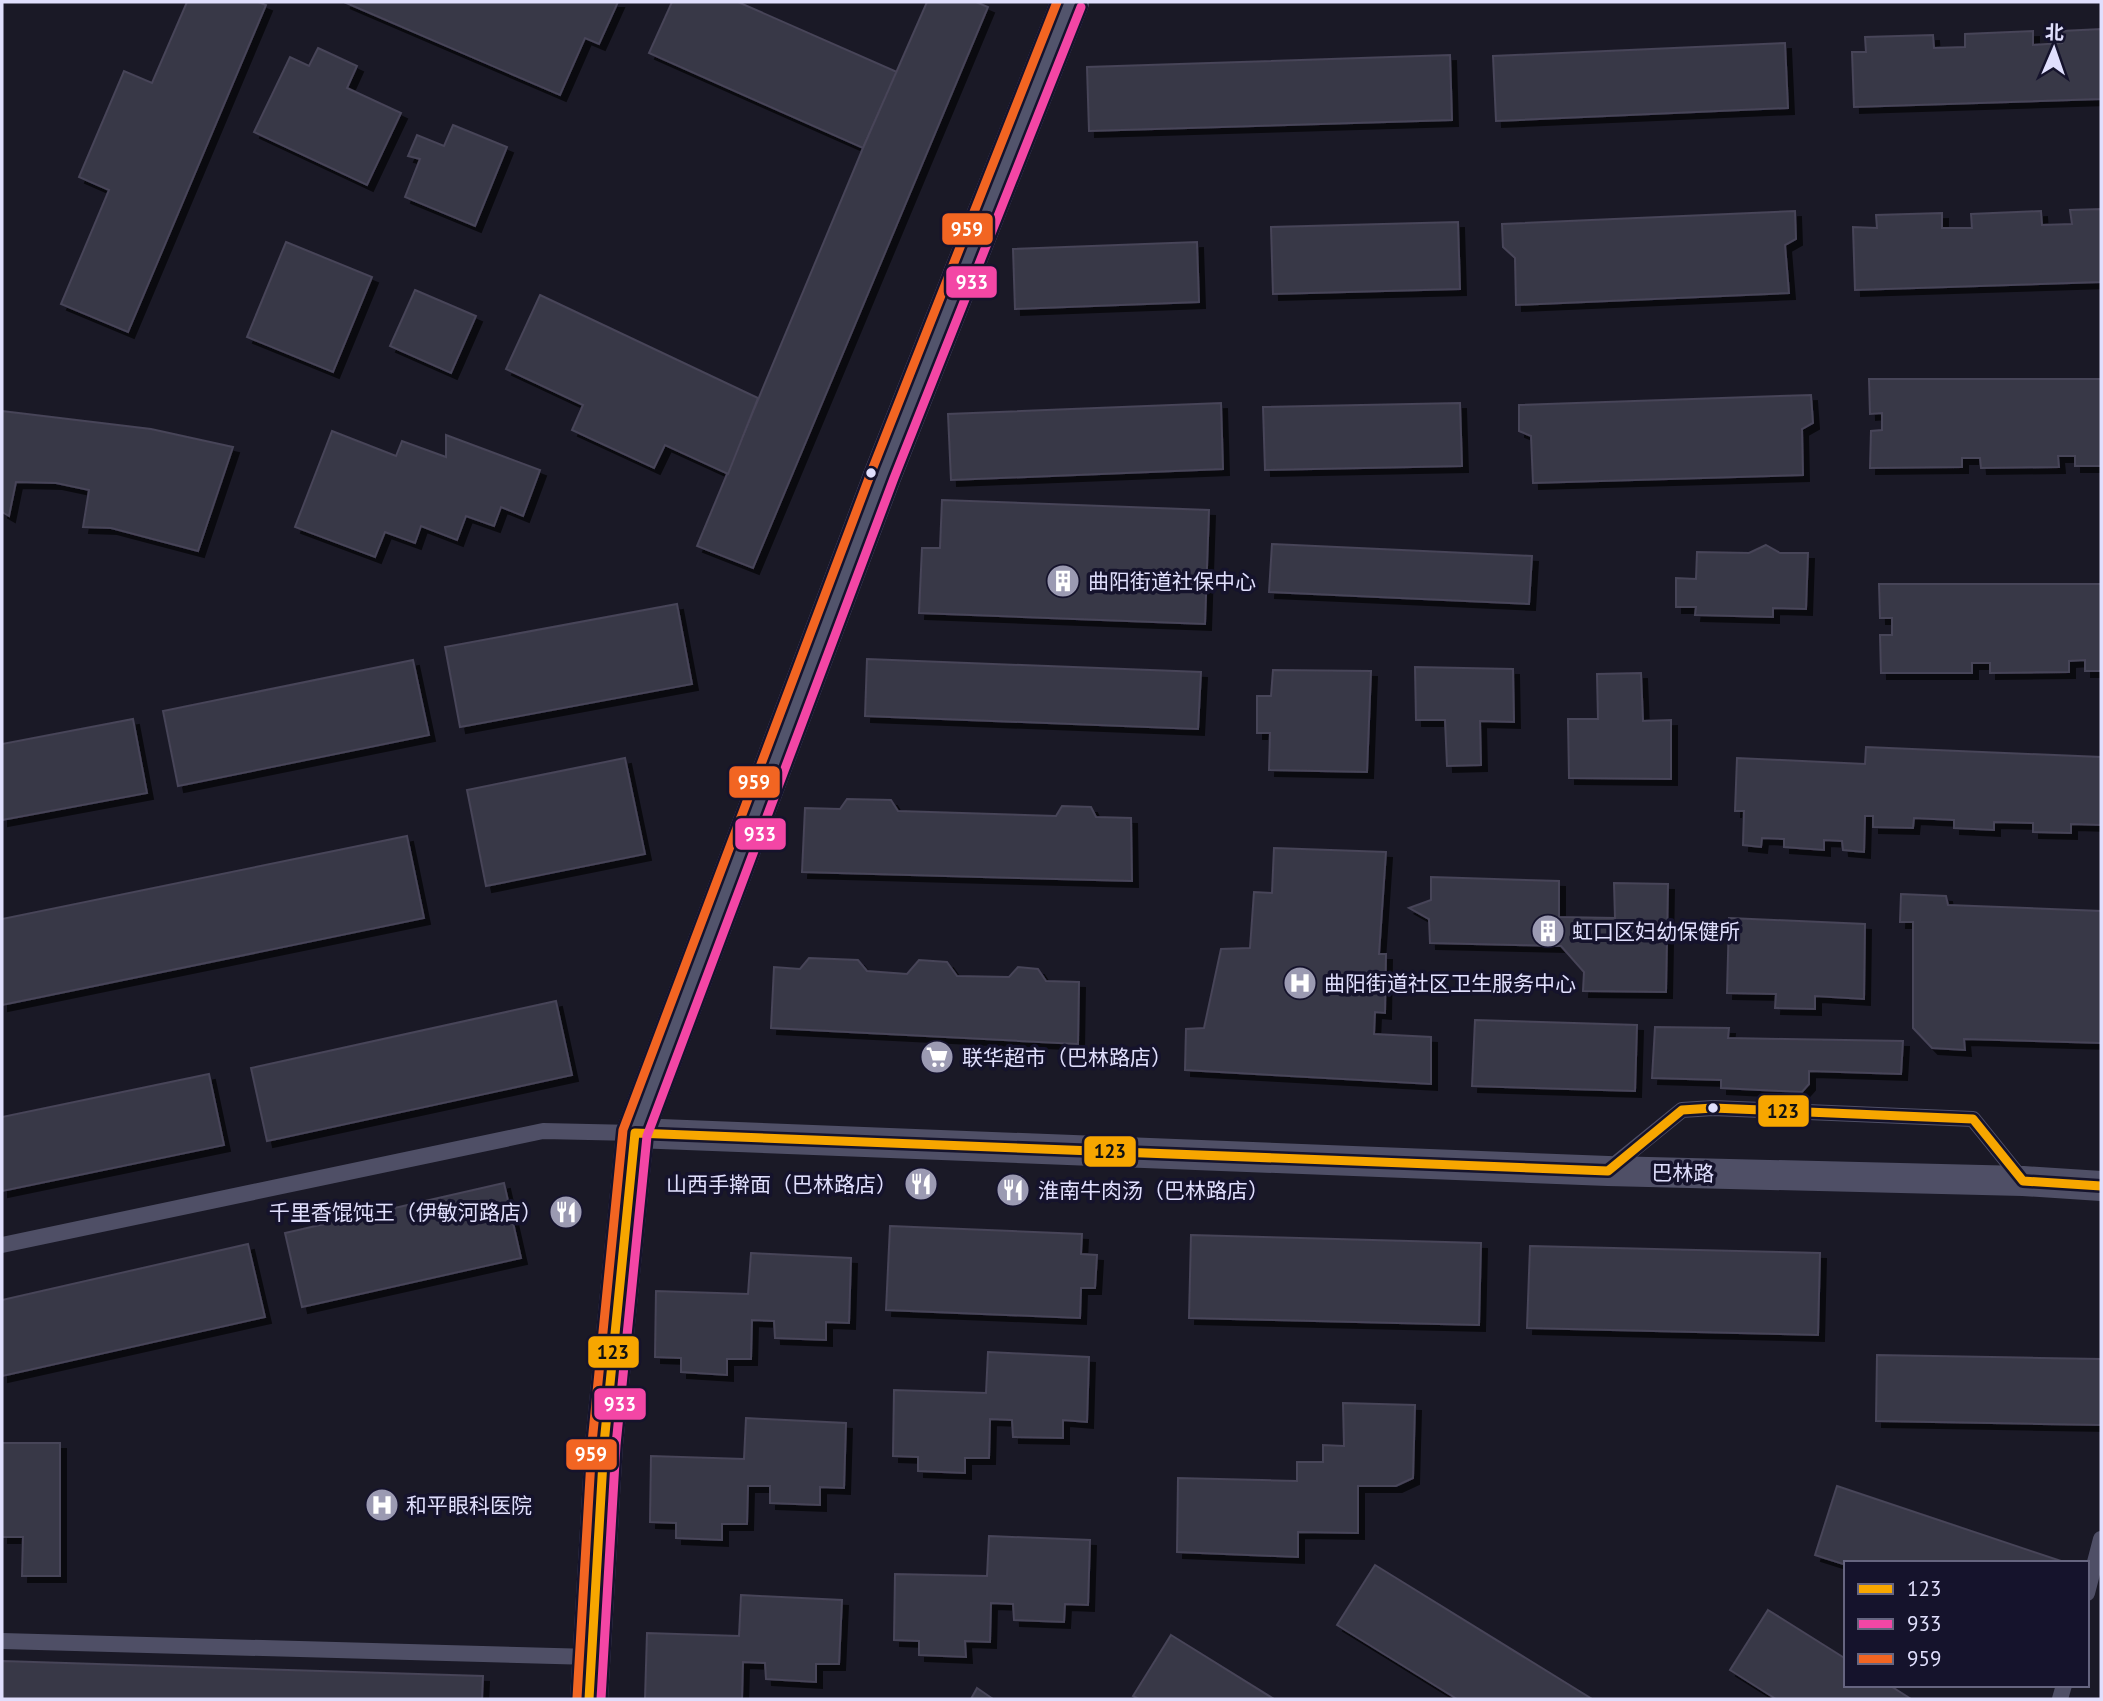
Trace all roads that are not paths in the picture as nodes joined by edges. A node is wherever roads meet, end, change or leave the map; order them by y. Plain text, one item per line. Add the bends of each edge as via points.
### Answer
1 (1070, 2) edge
2 (635, 1133) junction
3 (1608, 1171) junction
4 (2022, 1181) junction
5 (2101, 1186) edge
6 (2, 1245) edge
7 (2101, 1539) edge
8 (2089, 1585) edge
9 (2, 1641) edge
10 (592, 1657) junction
11 (589, 1699) edge

1 - 2 street via 888,461
2 - 3 street, 巴林路
2 - 6 lane via 543,1131
2 - 10 street via 604,1444
3 - 4 street, 巴林路
3 - 4 lane via 1682,1110 1713,1108 1973,1119
4 - 5 street, 巴林路
7 - 8 lane
9 - 10 lane
10 - 11 street

